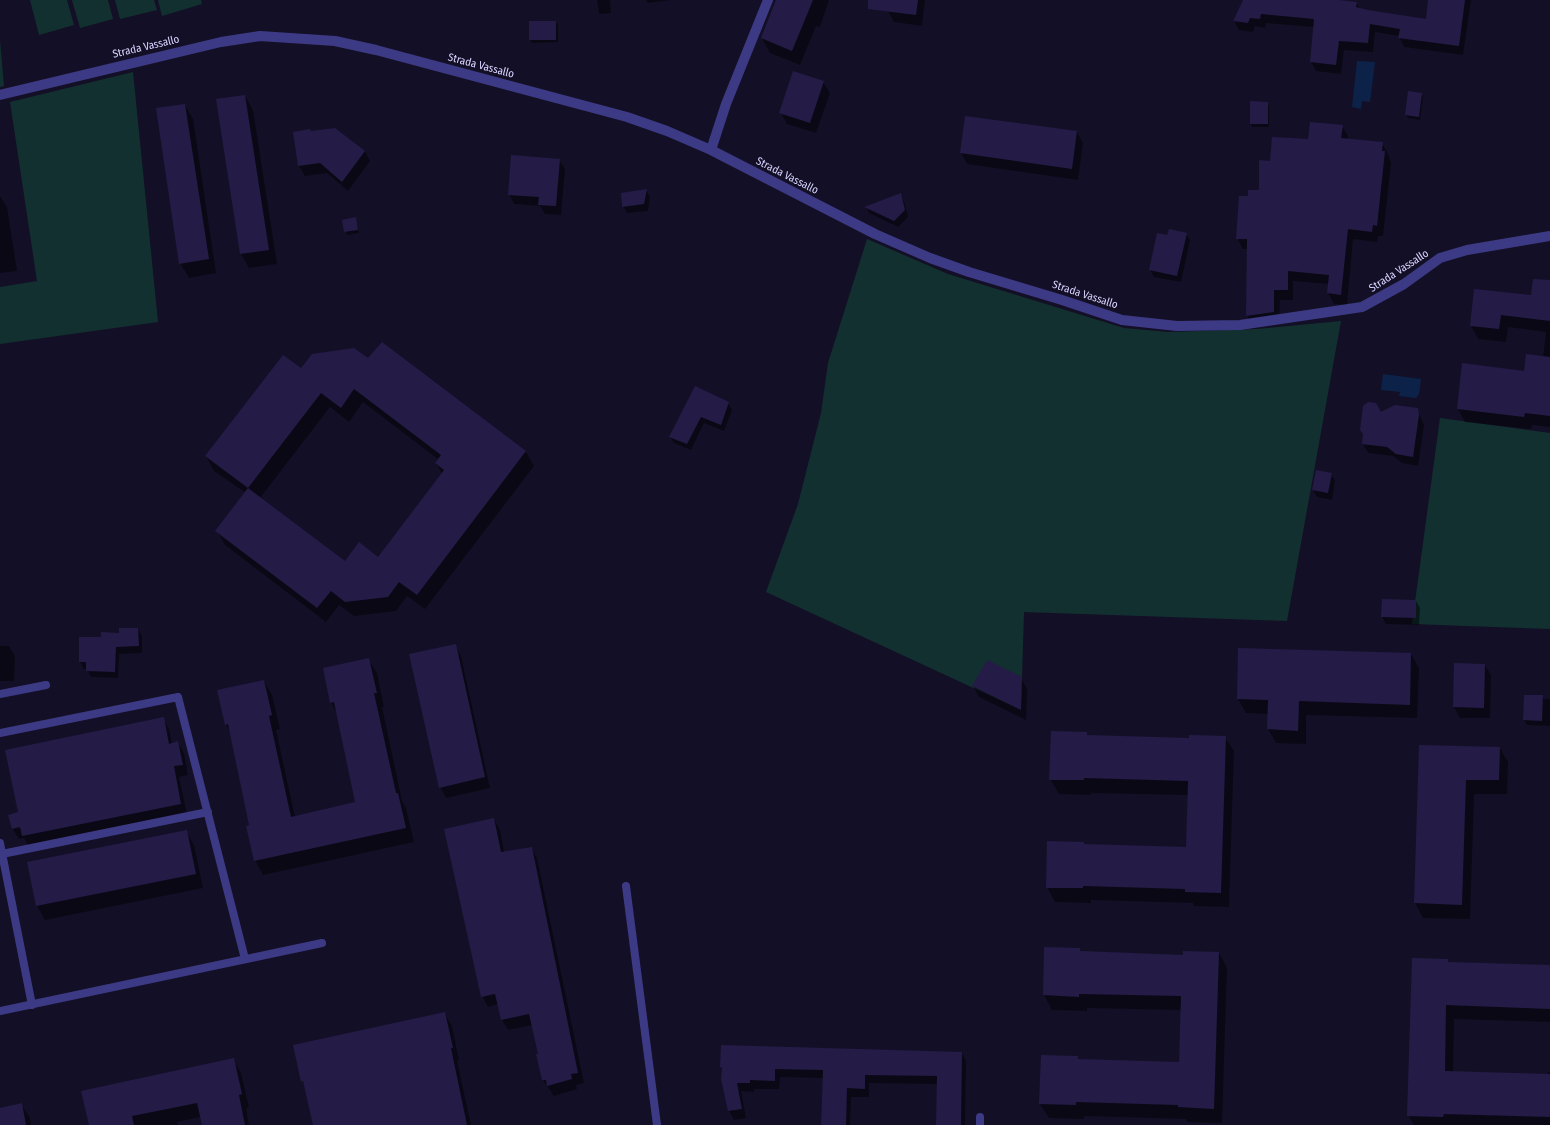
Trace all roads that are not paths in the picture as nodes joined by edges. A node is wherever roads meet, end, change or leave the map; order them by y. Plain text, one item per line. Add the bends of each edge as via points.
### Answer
1 (768, 0) edge
2 (0, 95) edge
3 (711, 150) junction
4 (1550, 236) edge
5 (46, 685) dead end
6 (0, 694) edge
7 (0, 733) edge
8 (208, 812) junction
9 (0, 843) edge
10 (2, 854) junction
11 (626, 886) dead end
12 (322, 943) dead end
13 (245, 959) junction
14 (32, 1005) junction
15 (0, 1011) edge
16 (657, 1125) edge

1 - 3 street via 726,104
2 - 3 street, Strada Vassallo via 221,42 260,36 302,38 335,41 376,50 627,116 667,130
3 - 4 street, Strada Vassallo via 875,234 930,258 1122,320 1177,326 1240,324 1362,307 1404,284 1440,258 1467,250
5 - 6 lane
7 - 8 lane via 178,697
8 - 10 lane
8 - 13 lane
9 - 10 lane
10 - 14 lane
11 - 16 lane
12 - 13 lane
13 - 14 lane
14 - 15 lane

